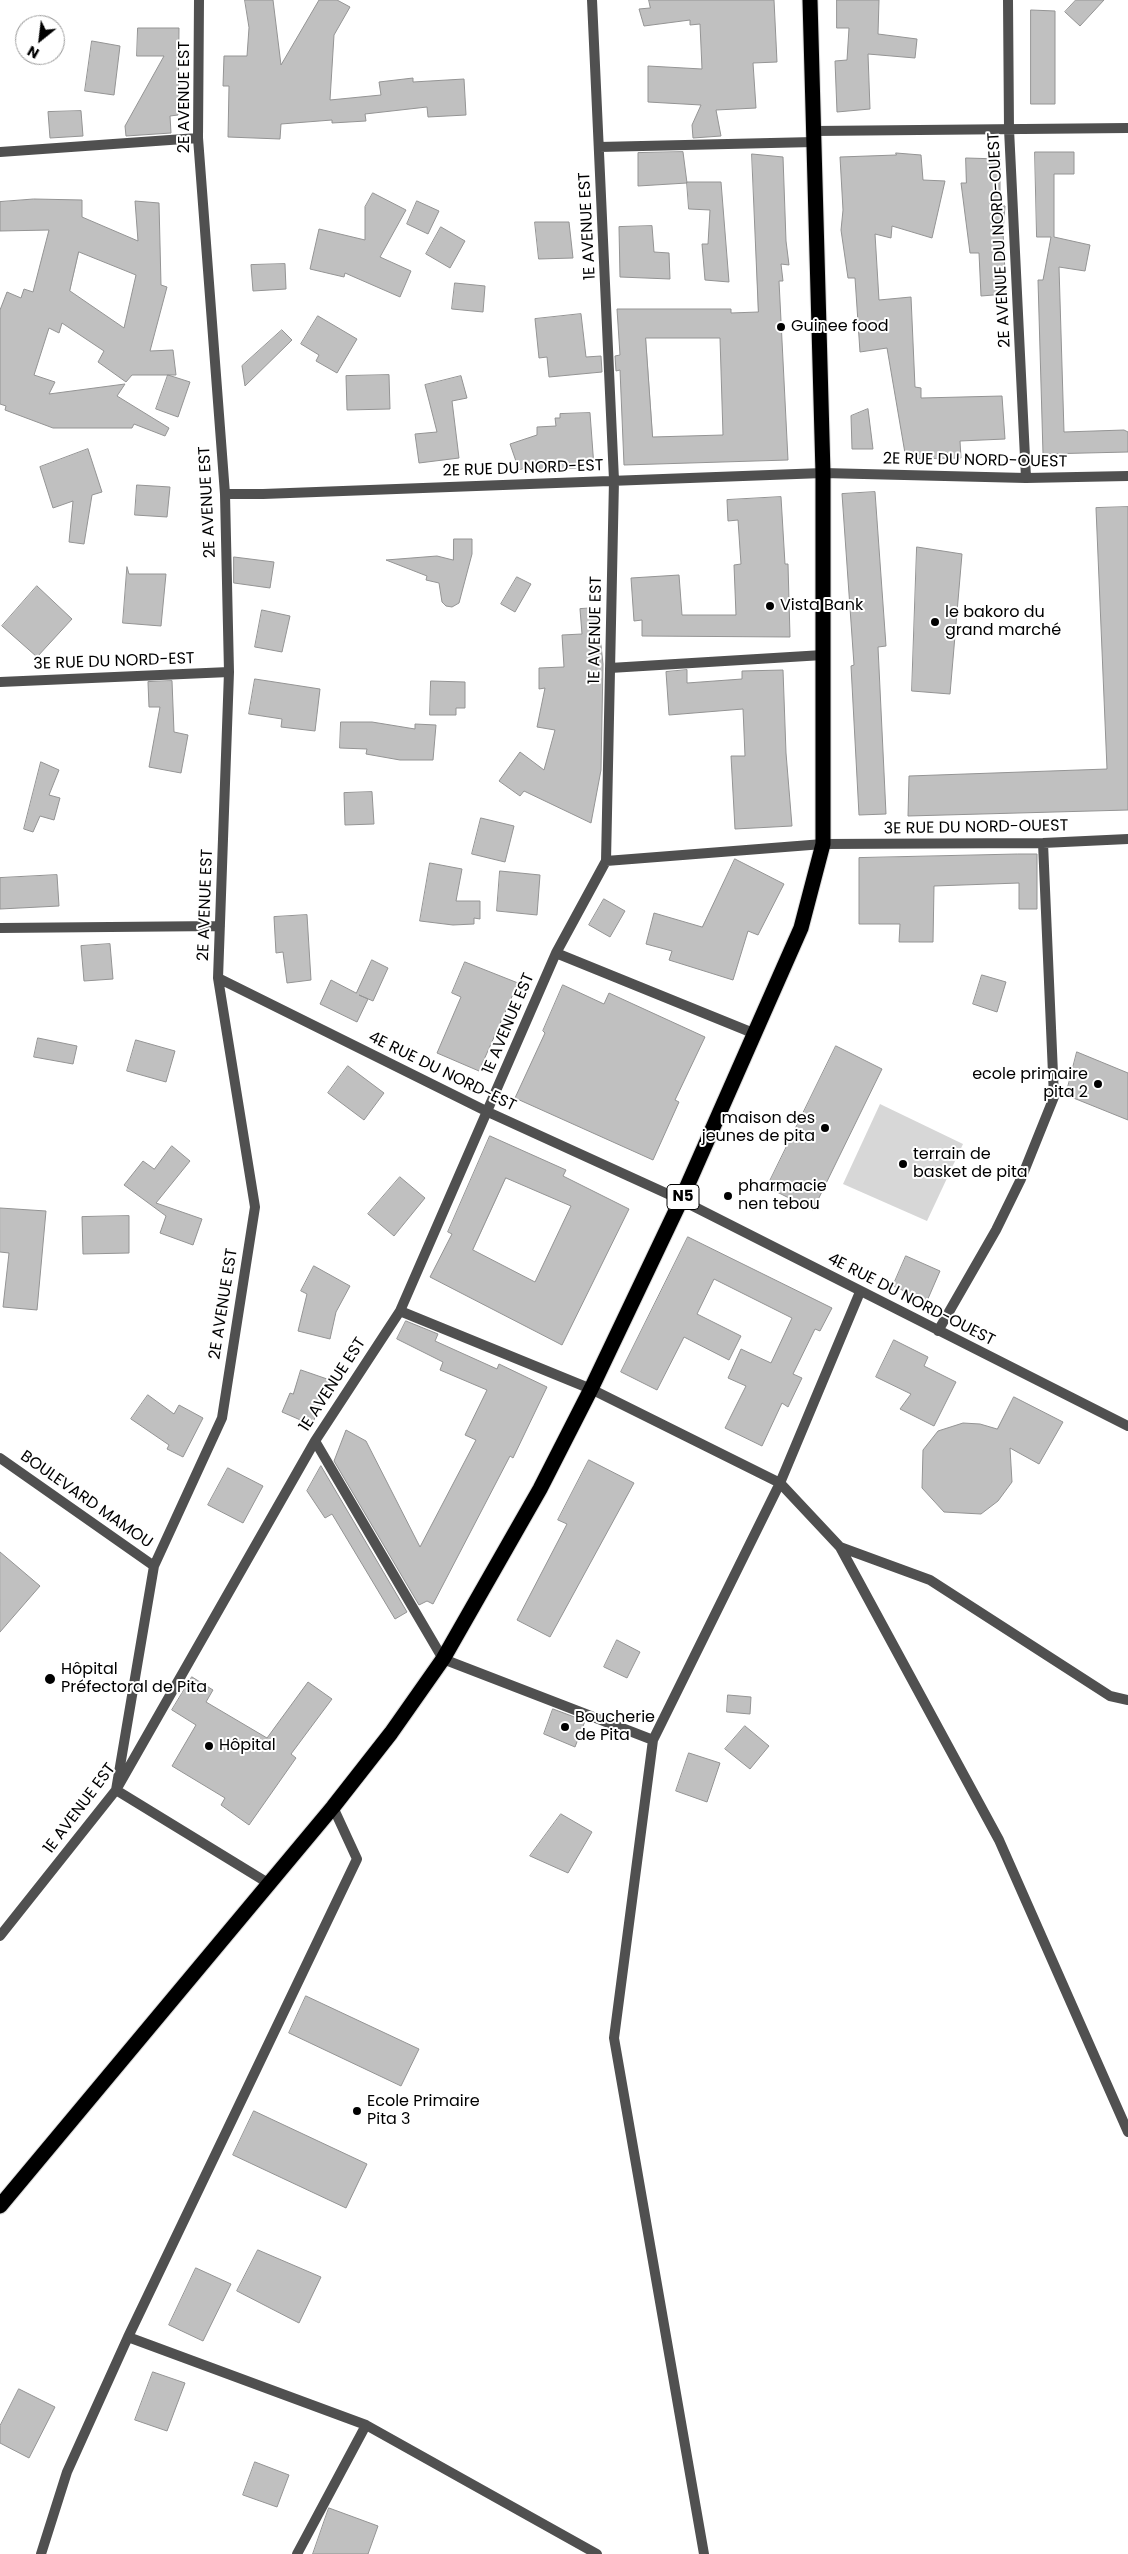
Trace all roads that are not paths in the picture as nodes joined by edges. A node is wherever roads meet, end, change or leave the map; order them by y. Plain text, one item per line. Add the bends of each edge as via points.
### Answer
1 (200, 0) edge
2 (592, 0) edge
3 (810, 0) edge
4 (1008, 0) edge
5 (1128, 128) edge
6 (1009, 129) junction
7 (814, 137) junction
8 (198, 138) junction
9 (599, 147) junction
10 (0, 152) edge
11 (822, 473) junction
12 (1128, 476) edge
13 (1026, 478) junction
14 (614, 480) junction
15 (225, 494) junction
16 (823, 655) junction
17 (610, 668) junction
18 (229, 672) junction
19 (0, 682) edge
20 (1128, 839) edge
21 (1043, 843) junction
22 (824, 844) junction
23 (606, 861) junction
24 (220, 926) junction
25 (0, 928) edge
26 (556, 953) junction
27 (218, 978) junction
28 (753, 1033) junction
29 (488, 1112) junction
30 (682, 1200) junction
31 (860, 1292) junction
32 (400, 1312) junction
33 (938, 1331) junction
34 (591, 1389) junction
35 (1128, 1426) edge
36 (315, 1441) junction
37 (0, 1458) edge
38 (780, 1483) junction
39 (840, 1547) junction
40 (154, 1566) junction
41 (443, 1659) junction
42 (1128, 1700) edge
43 (653, 1740) junction
44 (116, 1790) junction
45 (333, 1807) junction
46 (268, 1883) junction
47 (0, 1936) edge
48 (1128, 2132) edge
49 (0, 2206) edge
50 (128, 2337) junction
51 (366, 2425) junction
52 (41, 2554) edge
53 (297, 2554) edge
54 (597, 2554) edge
55 (704, 2554) edge

1 - 8 street, 2E AVENUE EST
2 - 9 street, 1E AVENUE EST
3 - 7 highway, N5
4 - 6 street, 2E AVENUE DU NORD-OUEST
5 - 6 street
6 - 7 street
6 - 13 street, 2E AVENUE DU NORD-OUEST
7 - 9 street
7 - 11 highway, N5
8 - 10 street
8 - 15 street, 2E AVENUE EST
9 - 14 street, 1E AVENUE EST
11 - 13 street, 2E RUE DU NORD-OUEST
11 - 14 street, 2E RUE DU NORD-EST
11 - 16 highway, N5
12 - 13 street, 2E RUE DU NORD-OUEST
14 - 15 street, 2E RUE DU NORD-EST
14 - 17 street, 1E AVENUE EST
15 - 18 street, 2E AVENUE EST
16 - 17 street
16 - 22 highway, N5
17 - 23 street, 1E AVENUE EST
18 - 19 street, 3E RUE DU NORD-EST
18 - 24 street, 2E AVENUE EST
20 - 21 street, 3E RUE DU NORD-OUEST
21 - 22 street, 3E RUE DU NORD-OUEST
21 - 33 street via 1054,1097 1021,1179 996,1230
22 - 23 street, 3E RUE DU NORD-OUEST
22 - 28 highway, N5 via 801,928
23 - 26 street, 1E AVENUE EST
24 - 25 street
24 - 27 street, 2E AVENUE EST
26 - 28 street
26 - 29 street, 1E AVENUE EST
27 - 29 street, 4E RUE DU NORD-EST
27 - 40 street, 2E AVENUE EST via 254,1207 222,1418
28 - 30 highway, N5
29 - 30 street, 4E RUE DU NORD-EST
29 - 32 street, 1E AVENUE EST
30 - 31 street, 4E RUE DU NORD-OUEST
30 - 34 highway, N5
31 - 33 street, 4E RUE DU NORD-OUEST
31 - 38 street
32 - 34 street
32 - 36 street, 1E AVENUE EST
33 - 35 street, 4E RUE DU NORD-OUEST
34 - 38 street
34 - 41 highway, N5 via 540,1489
36 - 41 street
36 - 44 street, 1E AVENUE EST
37 - 40 street, BOULEVARD MAMOU
38 - 39 street
38 - 43 street
39 - 42 street via 930,1580 1110,1696
39 - 48 street via 999,1840
40 - 44 street, 2E AVENUE EST
41 - 43 street
41 - 45 highway, N5
43 - 55 street via 614,2038
44 - 46 street
44 - 47 street, 1E AVENUE EST
45 - 46 highway, N5
45 - 50 street via 358,1859
46 - 49 highway, N5
50 - 51 street
50 - 52 street via 67,2472
51 - 53 street
51 - 54 street

